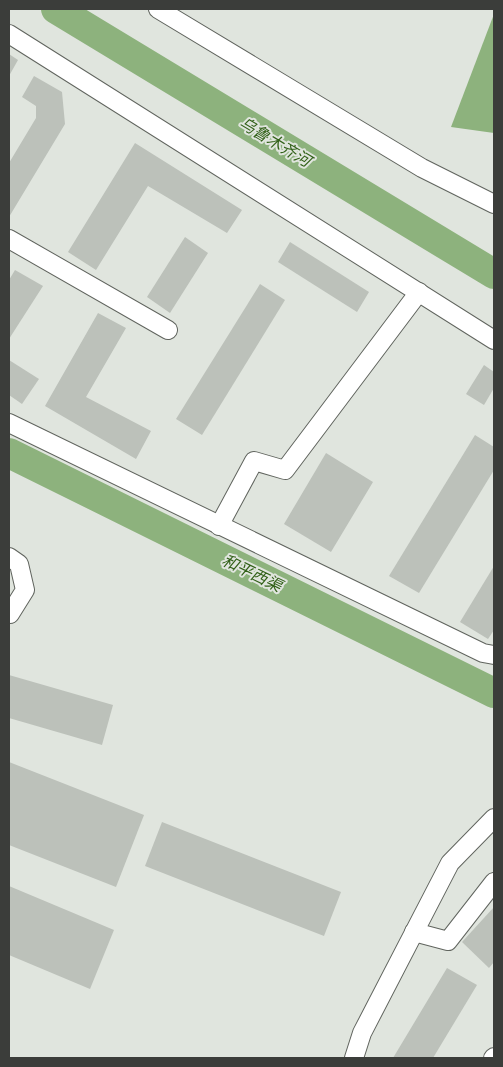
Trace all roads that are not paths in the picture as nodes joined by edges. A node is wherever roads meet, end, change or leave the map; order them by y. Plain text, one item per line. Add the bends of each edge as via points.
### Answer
1 (158, 9) edge
2 (9, 34) edge
3 (494, 204) edge
4 (9, 239) edge
5 (419, 292) junction
6 (168, 330) dead end
7 (494, 340) edge
8 (9, 423) edge
9 (220, 526) junction
10 (9, 557) edge
11 (9, 614) edge
12 (494, 655) edge
13 (494, 818) edge
14 (494, 882) edge
15 (414, 932) junction
16 (354, 1058) edge

1 - 3 street via 422,168
2 - 5 street
4 - 6 street
5 - 7 street
5 - 9 street via 285,470 254,462
8 - 9 street
9 - 12 street via 483,653
10 - 11 street via 19,564 25,590
13 - 15 street via 450,863
14 - 15 street via 448,941
15 - 16 street via 362,1032

